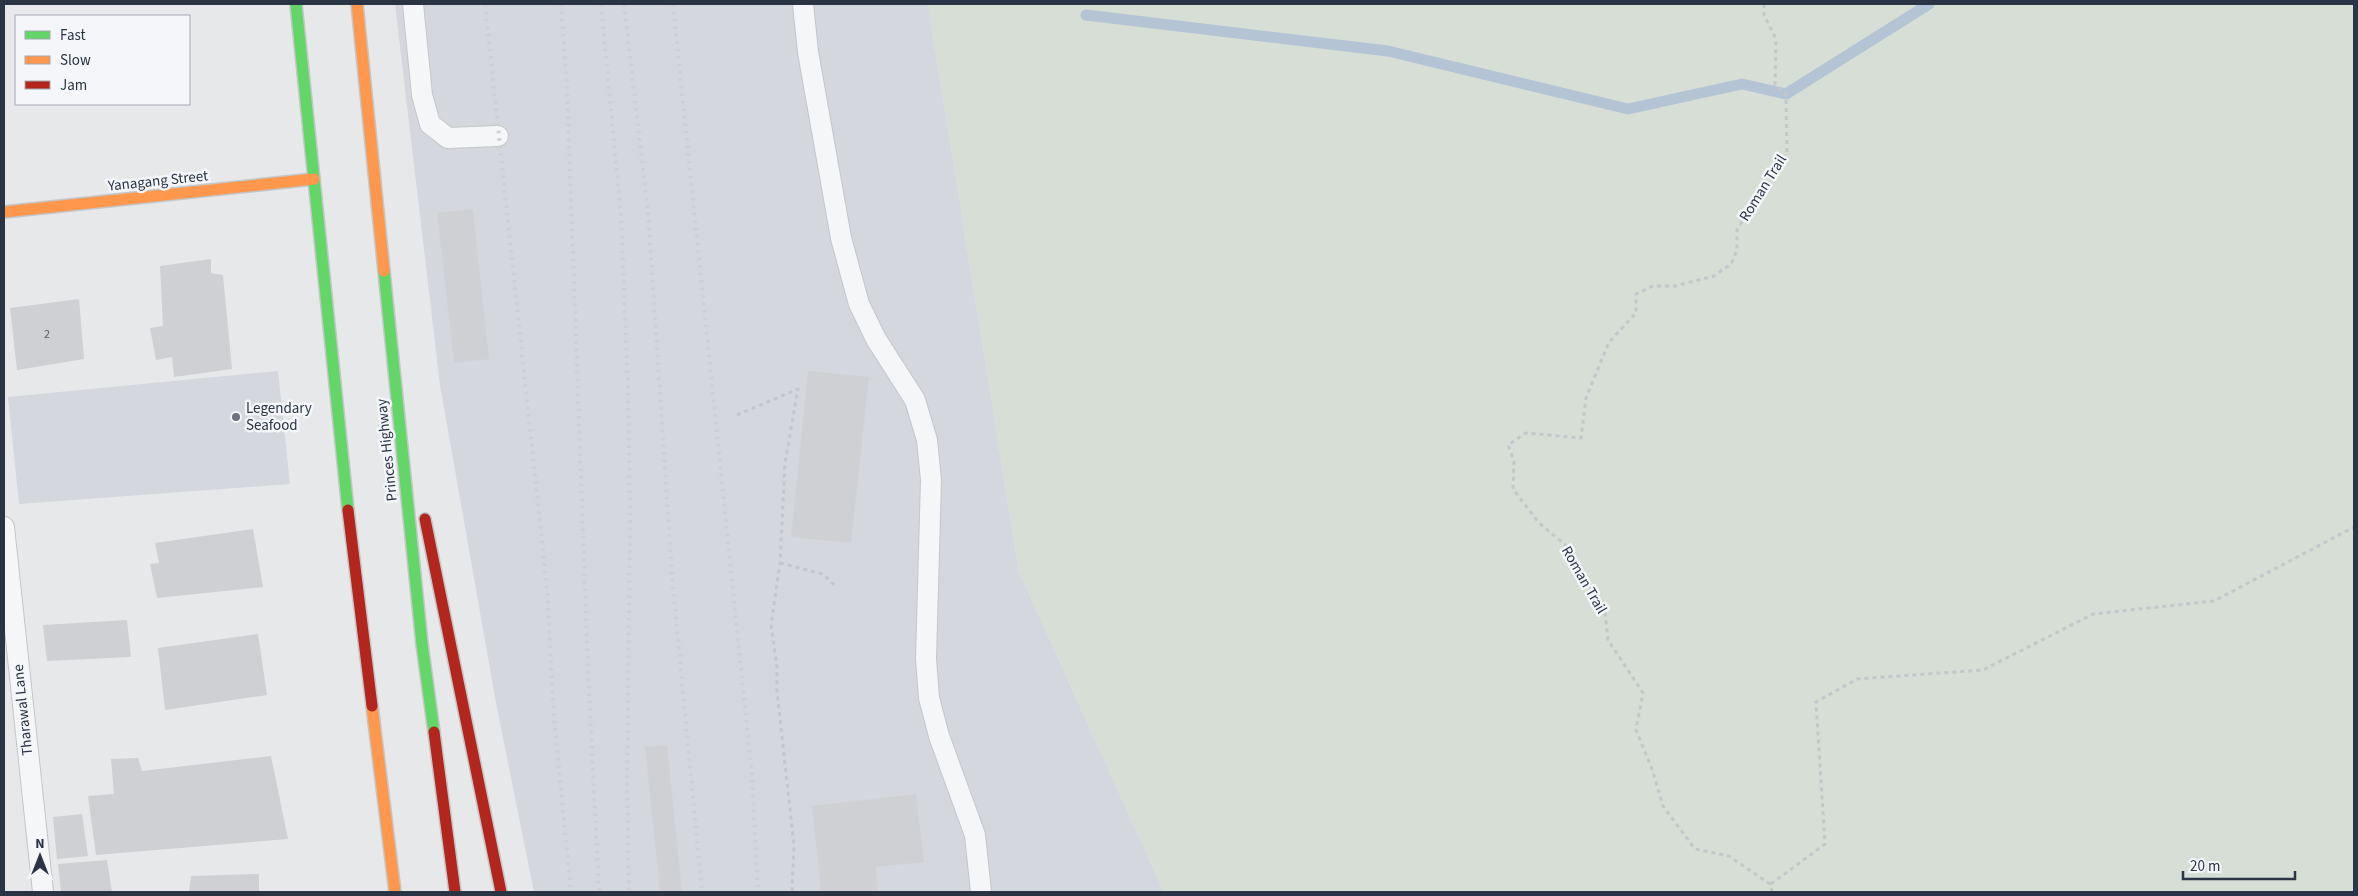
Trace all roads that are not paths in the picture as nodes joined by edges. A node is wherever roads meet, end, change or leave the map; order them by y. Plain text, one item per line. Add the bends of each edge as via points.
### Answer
1 (296, 4) edge
2 (357, 4) edge
3 (413, 4) edge
4 (803, 4) edge
5 (498, 136) dead end
6 (314, 179) junction
7 (4, 212) edge
8 (393, 366) junction
9 (4, 527) edge
10 (43, 892) edge
11 (395, 892) edge
12 (456, 892) edge
13 (501, 892) edge
14 (980, 892) edge

1 - 6 main road
2 - 8 main road, Princes Highway
3 - 5 lane via 422,95 430,124 448,138
4 - 14 lane via 808,52 841,238 859,304 876,339 915,400 927,440 931,480 926,658 929,698 939,736 975,835
6 - 7 main road, Yanagang Street
6 - 11 main road via 351,538
8 - 12 main road, Princes Highway via 422,644
8 - 13 main road
9 - 10 lane, Tharawal Lane

